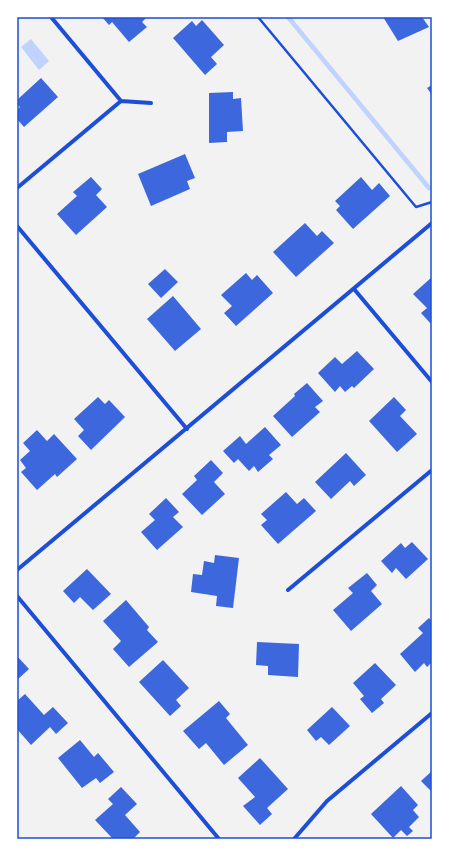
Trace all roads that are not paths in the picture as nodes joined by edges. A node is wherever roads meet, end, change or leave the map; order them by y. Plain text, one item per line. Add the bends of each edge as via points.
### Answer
1 (51, 17) edge
2 (121, 101) junction
3 (151, 103) dead end
4 (17, 188) edge
5 (432, 224) edge
6 (17, 226) edge
7 (354, 289) junction
8 (432, 382) edge
9 (187, 428) junction
10 (432, 470) edge
11 (17, 570) edge
12 (288, 590) dead end
13 (17, 596) edge
14 (432, 713) edge
15 (219, 839) edge
16 (294, 839) edge

1 - 2 street
2 - 3 street
2 - 4 street
5 - 7 street
6 - 9 street
7 - 8 street
7 - 9 street
9 - 11 street
10 - 12 street
13 - 15 street
14 - 16 street via 327,801

